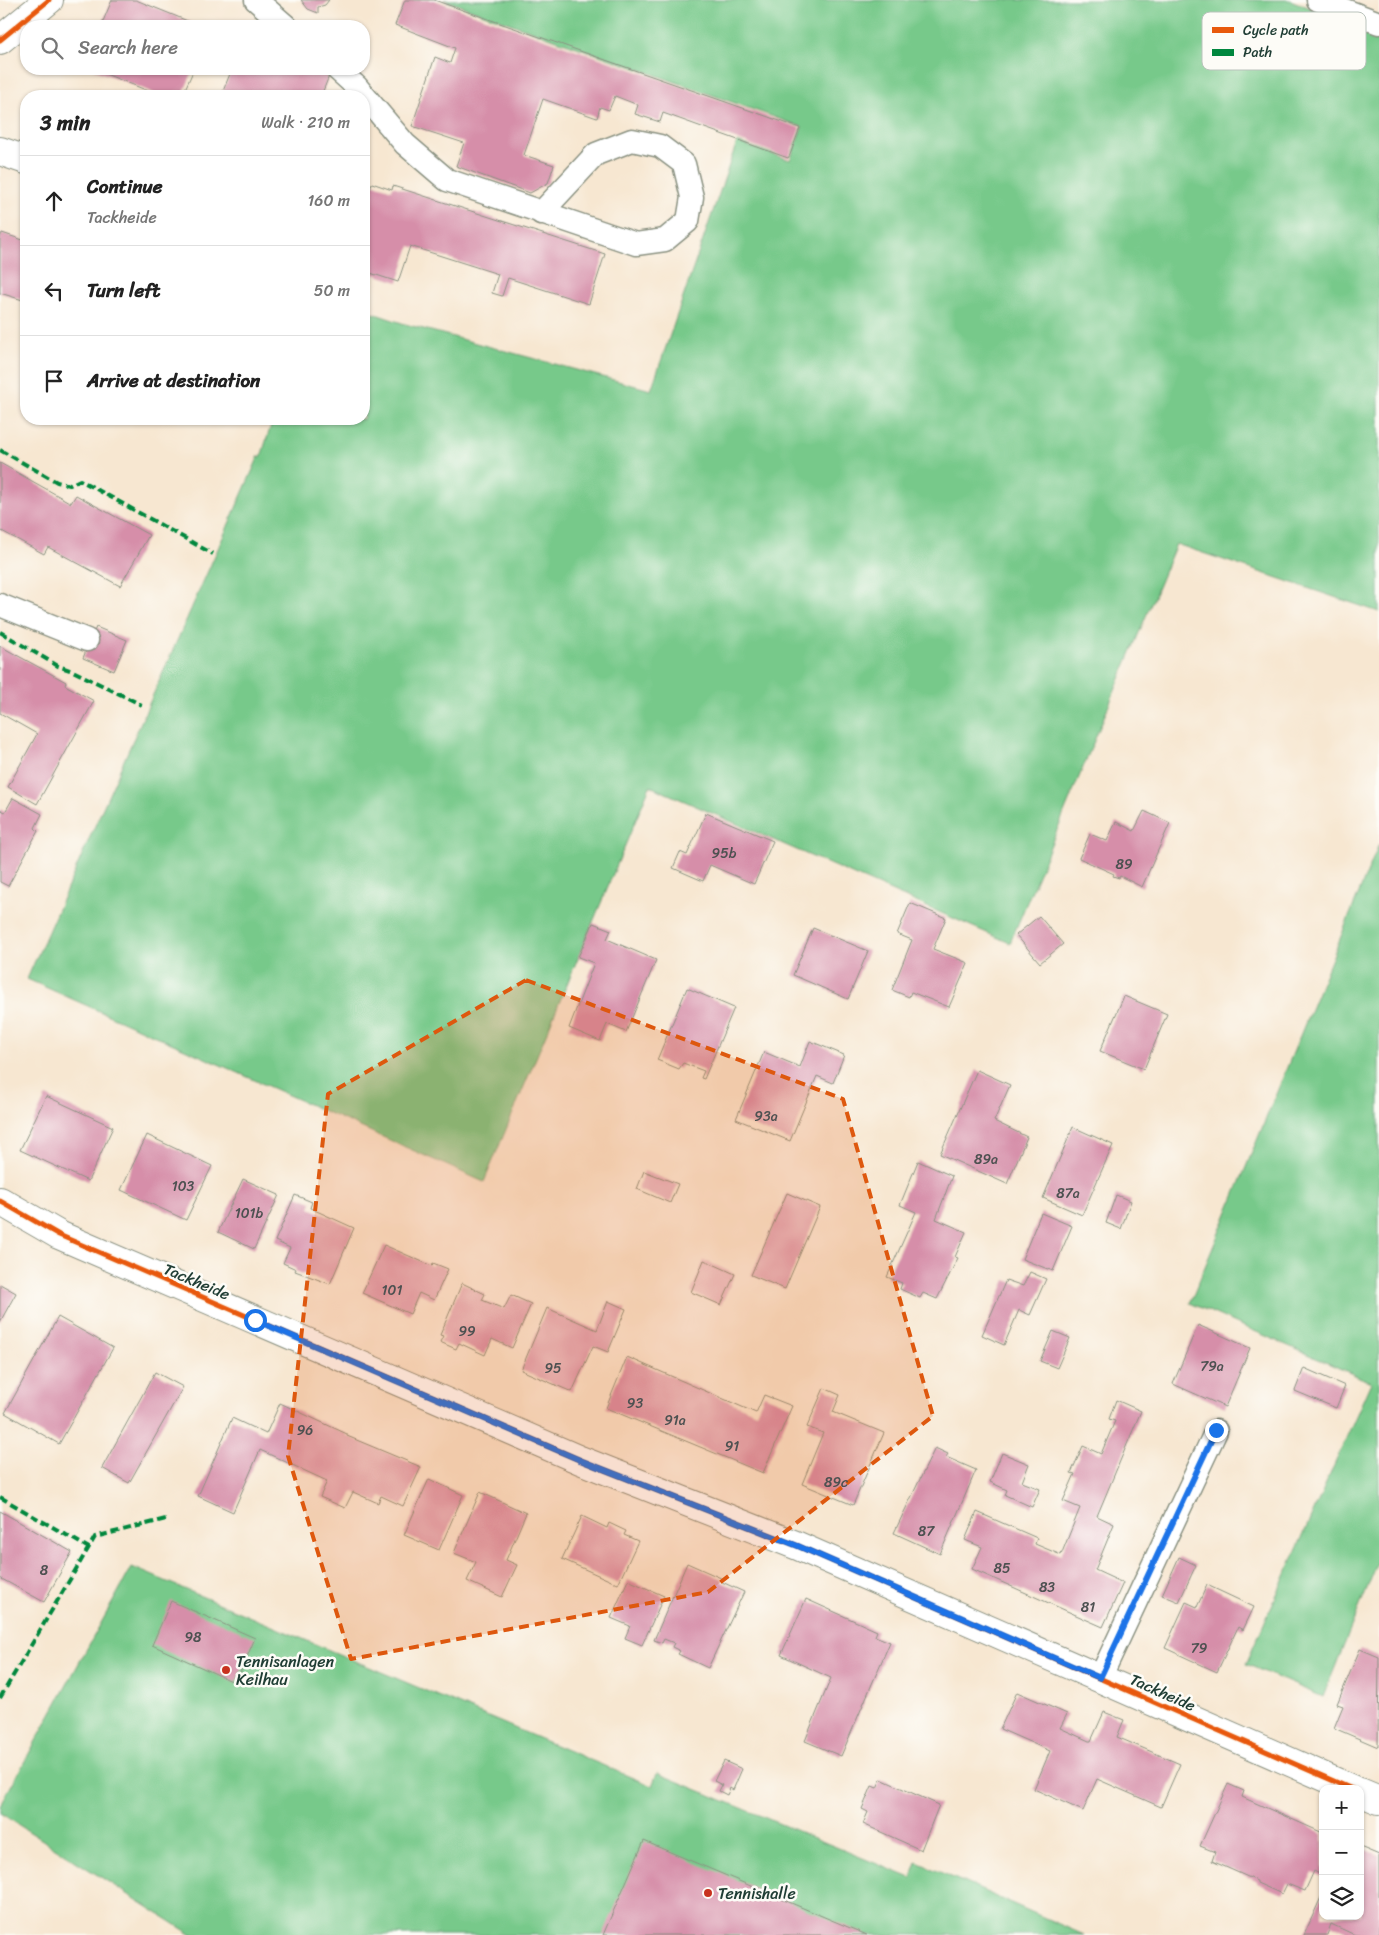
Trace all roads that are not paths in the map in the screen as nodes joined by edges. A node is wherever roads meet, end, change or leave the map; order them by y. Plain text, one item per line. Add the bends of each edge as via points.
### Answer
1 (49, 0) edge
2 (256, 0) edge
3 (1318, 0) edge
4 (1350, 12) edge
5 (1366, 18) edge
6 (24, 20) edge
7 (279, 20) edge
8 (1379, 23) edge
9 (20, 24) edge
10 (0, 40) edge
11 (344, 75) edge
12 (360, 90) edge
13 (370, 102) edge
14 (0, 151) edge
15 (20, 158) edge
16 (541, 212) junction
17 (0, 605) edge
18 (87, 640) dead end
19 (0, 1200) edge
20 (1216, 1430) dead end
21 (1100, 1678) junction
22 (1343, 1785) edge
23 (1364, 1794) edge
24 (1379, 1800) edge

1 - 6 street
2 - 7 lane
3 - 4 lane
5 - 8 lane
9 - 10 street
11 - 12 lane
13 - 16 lane via 405,144 446,180
14 - 15 street
16 - 16 lane via 636,244 665,240 688,222 692,197 684,164 660,146 632,140 596,154
17 - 18 lane
19 - 21 street, Tackheide via 79,1244 580,1460 798,1546
20 - 21 lane
21 - 22 street, Tackheide
23 - 24 street

